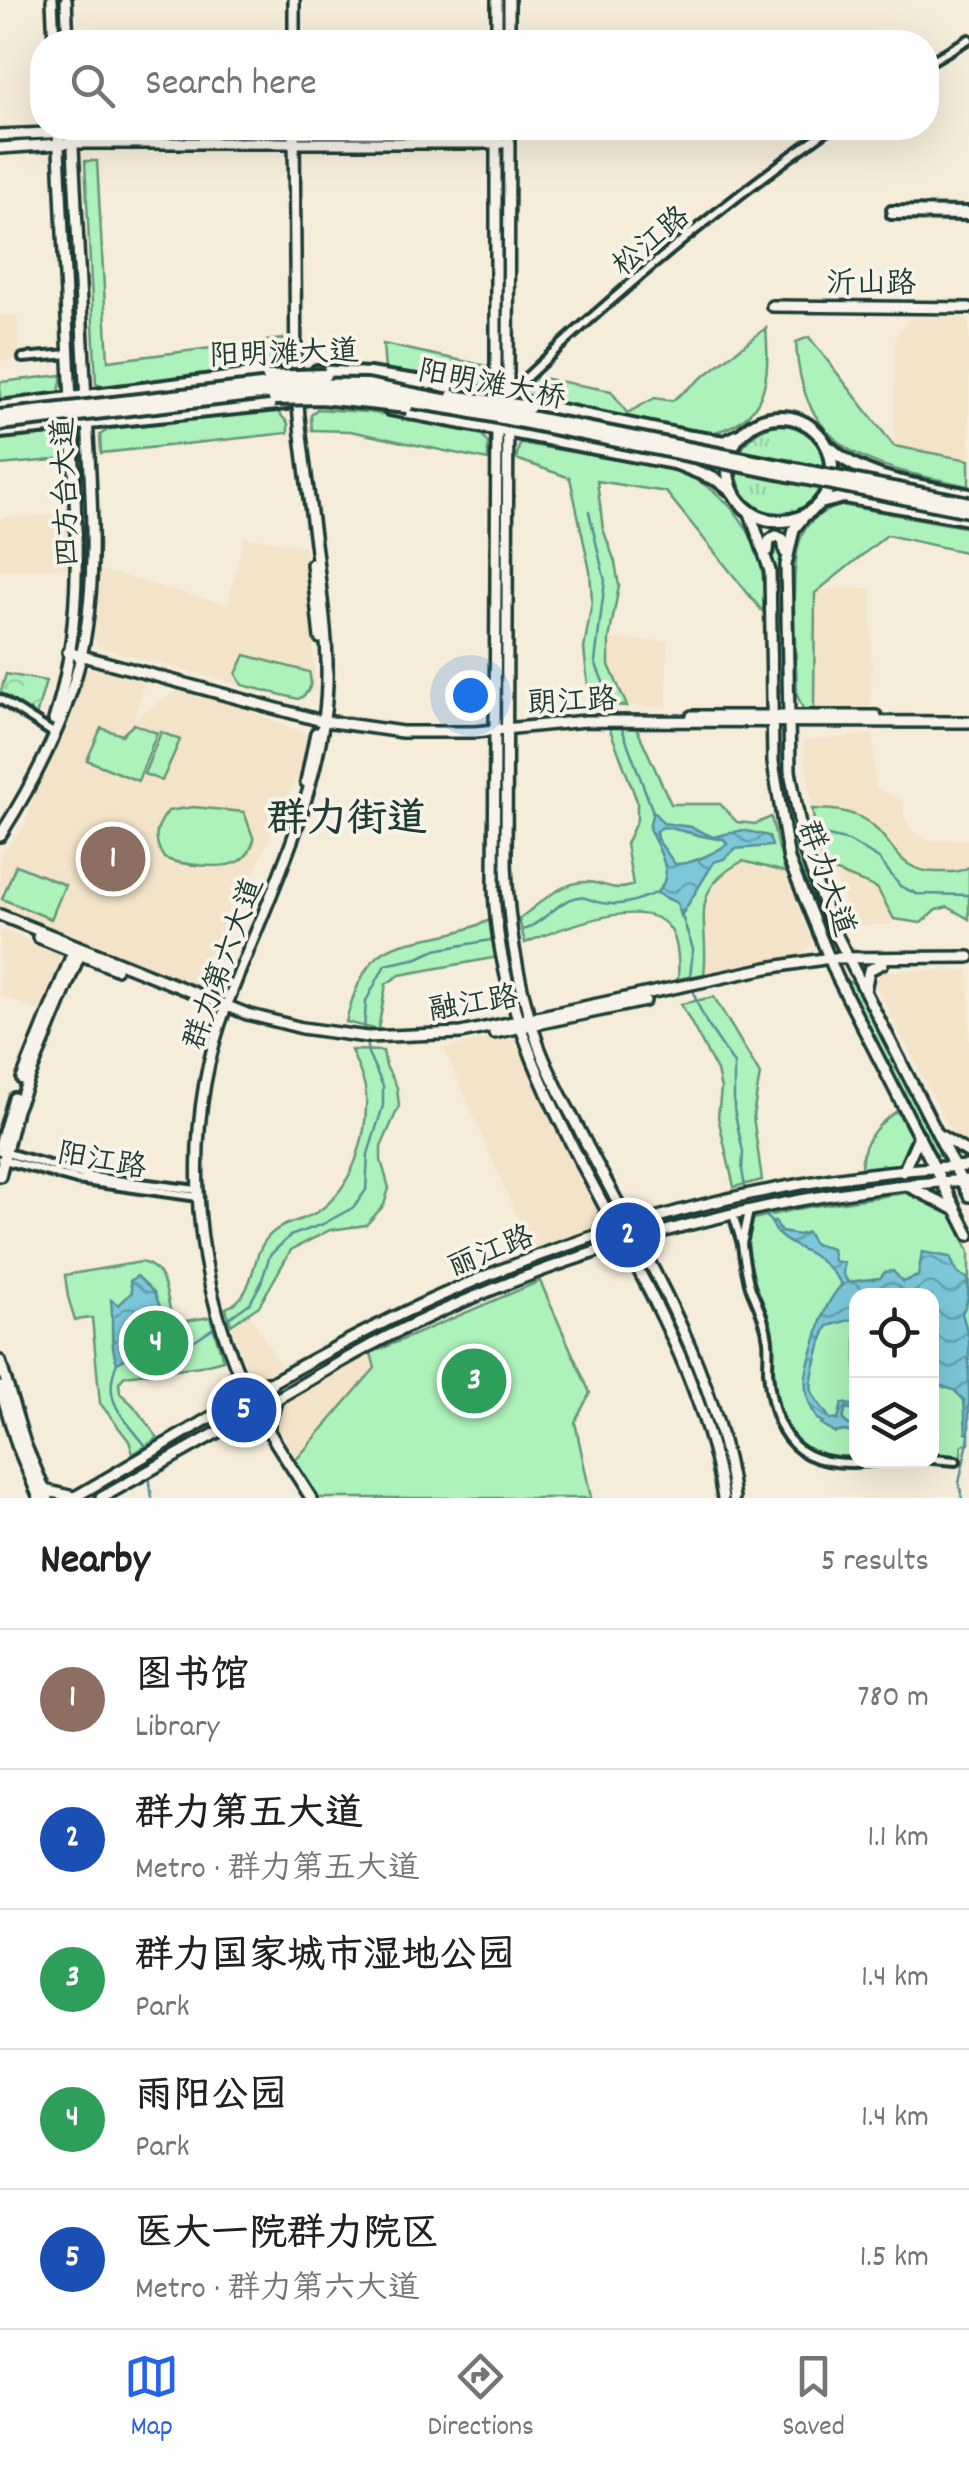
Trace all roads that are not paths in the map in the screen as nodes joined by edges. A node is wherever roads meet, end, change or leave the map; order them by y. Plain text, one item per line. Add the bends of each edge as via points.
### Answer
1 (52, 0) edge
2 (66, 0) edge
3 (292, 0) edge
4 (497, 0) edge
5 (509, 0) edge
6 (53, 30) edge
7 (67, 30) edge
8 (292, 30) edge
9 (497, 30) edge
10 (509, 30) edge
11 (969, 39) edge
12 (939, 56) edge
13 (30, 132) edge
14 (0, 135) edge
15 (59, 140) edge
16 (65, 140) edge
17 (72, 140) edge
18 (292, 140) edge
19 (496, 140) edge
20 (509, 140) edge
21 (814, 140) edge
22 (59, 145) junction
23 (0, 148) edge
24 (891, 213) dead end
25 (969, 214) edge
26 (772, 308) dead end
27 (969, 310) edge
28 (69, 354) junction
29 (23, 358) dead end
30 (293, 371) junction
31 (325, 376) junction
32 (366, 389) junction
33 (124, 392) junction
34 (86, 396) junction
35 (468, 396) junction
36 (502, 397) junction
37 (71, 398) junction
38 (321, 398) junction
39 (430, 400) junction
40 (295, 403) junction
41 (0, 407) edge
42 (156, 414) junction
43 (456, 415) junction
44 (0, 416) edge
45 (87, 422) junction
46 (72, 423) junction
47 (0, 424) edge
48 (503, 431) junction
49 (0, 432) edge
50 (742, 434) junction
51 (684, 436) junction
52 (825, 443) junction
53 (679, 464) junction
54 (871, 473) junction
55 (734, 492) junction
56 (969, 493) edge
57 (859, 498) junction
58 (969, 503) edge
59 (748, 510) junction
60 (811, 510) junction
61 (969, 518) edge
62 (786, 565) junction
63 (770, 570) junction
64 (68, 649) junction
65 (82, 653) junction
66 (0, 699) edge
67 (322, 718) junction
68 (788, 719) junction
69 (969, 719) edge
70 (771, 720) junction
71 (501, 727) junction
72 (50, 730) junction
73 (0, 824) edge
74 (0, 836) edge
75 (0, 918) edge
76 (816, 927) junction
77 (76, 953) junction
78 (849, 960) junction
79 (969, 960) edge
80 (831, 961) junction
81 (800, 962) junction
82 (883, 963) junction
83 (700, 986) junction
84 (866, 994) junction
85 (223, 1008) junction
86 (532, 1023) junction
87 (518, 1026) junction
88 (935, 1131) junction
89 (919, 1136) junction
90 (2, 1153) edge
91 (969, 1153) edge
92 (969, 1166) edge
93 (954, 1167) junction
94 (936, 1168) junction
95 (903, 1172) junction
96 (0, 1176) edge
97 (965, 1181) edge
98 (943, 1182) junction
99 (908, 1186) junction
100 (195, 1193) junction
101 (969, 1196) edge
102 (620, 1208) junction
103 (607, 1209) junction
104 (749, 1211) junction
105 (957, 1211) junction
106 (733, 1214) junction
107 (647, 1221) junction
108 (629, 1226) junction
109 (617, 1229) junction
110 (653, 1234) junction
111 (598, 1235) junction
112 (969, 1235) edge
113 (636, 1238) junction
114 (624, 1242) junction
115 (742, 1244) junction
116 (601, 1250) junction
117 (645, 1257) junction
118 (634, 1262) junction
119 (0, 1361) edge
120 (238, 1378) junction
121 (272, 1384) junction
122 (0, 1387) edge
123 (247, 1398) junction
124 (278, 1398) junction
125 (226, 1410) junction
126 (254, 1411) junction
127 (232, 1424) junction
128 (265, 1429) junction
129 (939, 1459) edge
130 (956, 1460) dead end
131 (849, 1463) edge
132 (40, 1495) edge
133 (73, 1498) edge
134 (102, 1498) edge
135 (308, 1498) edge
136 (723, 1498) edge
137 (734, 1498) edge

1 - 6 main road
2 - 7 main road
3 - 8 main road
4 - 9 main road
5 - 10 main road
11 - 12 street
13 - 14 main road
15 - 22 main road, 四方台大道
16 - 22 main road
17 - 34 main road, 四方台大道
18 - 30 main road, 群力第六大道
19 - 36 main road
20 - 36 main road
21 - 36 street, 松江路 via 695,231
22 - 23 main road
22 - 28 main road, 四方台大道
24 - 25 street
26 - 27 main road, 沂山路
28 - 29 street
28 - 37 main road, 四方台大道
30 - 33 highway, 阳明滩大道
30 - 36 highway, 阳明滩大道 via 369,374
30 - 40 main road, 群力第六大道
31 - 32 highway, bridge
31 - 33 highway, bridge
31 - 35 highway, bridge
32 - 38 highway, bridge
32 - 39 highway, 阳明滩大桥, bridge
32 - 44 highway, 阳明滩大桥, bridge via 268,385
32 - 47 highway, 阳明滩大桥, bridge via 268,393
33 - 34 highway, 阳明滩大道
34 - 37 highway, 阳明滩大道
34 - 45 main road, 四方台大道
35 - 39 highway, bridge
35 - 51 highway, bridge
36 - 48 main road
36 - 51 highway, 阳明滩大道
37 - 41 highway, 阳明滩大道
37 - 46 main road, 四方台大道
38 - 42 highway, bridge
38 - 43 highway, bridge
39 - 43 highway, bridge
39 - 58 highway, 阳明滩大桥, bridge
39 - 61 highway, 阳明滩大桥, bridge
40 - 42 highway, 阳明滩大道
40 - 48 highway, 阳明滩大道 via 363,405
40 - 67 main road, 群力第六大道
42 - 45 highway, 阳明滩大道
43 - 53 highway, bridge
45 - 46 highway, 阳明滩大道
45 - 65 main road, 四方台大道 via 92,580
46 - 49 highway, 阳明滩大道
46 - 64 main road, 四方台大道 via 77,561
48 - 53 highway, 阳明滩大道
48 - 71 main road
50 - 51 highway via 725,442
50 - 52 highway via 764,419 788,418 810,426
50 - 55 highway via 730,458
52 - 54 highway
52 - 60 highway via 831,477
53 - 55 highway
54 - 56 highway
54 - 56 highway
55 - 59 highway
57 - 60 highway via 833,498
57 - 61 highway
57 - 61 highway, bridge
59 - 60 highway via 782,520
59 - 63 main road, 群力大道
60 - 62 main road, 群力大道 via 794,529
62 - 63 main road via 782,540 774,536 768,542
62 - 68 main road, 群力大道
63 - 70 main road, 群力大道
64 - 65 main road, 朗江路
64 - 72 main road, 四方台大道
65 - 67 main road, 朗江路
65 - 74 main road, 四方台大道 via 47,751
66 - 72 street
67 - 71 main road, 朗江路 via 418,733
67 - 85 main road, 群力第六大道 via 280,866
68 - 69 main road, 朗江路
68 - 70 main road, 朗江路
68 - 78 main road, 群力大道 via 804,853
70 - 71 main road, 朗江路 via 602,718
70 - 76 main road, 群力大道 via 780,823
71 - 86 main road via 510,922
71 - 87 main road via 494,888
72 - 73 main road, 四方台大道
75 - 77 main road, 融江路
75 - 85 main road, 融江路
76 - 80 main road, 群力大道
76 - 81 main road via 816,951
77 - 85 main road, 融江路
77 - 90 main road via 14,1098
78 - 79 main road, 融江路
78 - 80 main road, 融江路
78 - 82 main road, 融江路
78 - 84 main road, 群力大道
79 - 82 main road, 融江路
80 - 81 main road, 融江路
80 - 83 main road, 融江路
80 - 89 main road, 群力大道
81 - 83 main road, 融江路
82 - 84 main road via 869,970
83 - 86 main road, 融江路
84 - 88 main road, 群力大道
85 - 87 main road, 融江路 via 280,1029 368,1040
85 - 100 main road, 群力第六大道 via 198,1104
86 - 87 main road, 融江路
86 - 102 main road via 550,1073
87 - 103 main road
88 - 91 main road
88 - 93 main road, 群力大道
89 - 94 main road, 群力大道
89 - 95 main road
90 - 96 main road
90 - 100 street, 阳江路 via 91,1177
92 - 93 main road, 丽江路
93 - 94 main road, 丽江路
93 - 97 main road, 群力大道
94 - 95 main road, 丽江路
94 - 98 main road, 群力大道
95 - 107 main road, 丽江路 via 761,1194
97 - 98 main road, 丽江路
97 - 101 main road, 群力大道
98 - 99 main road, 丽江路
98 - 105 main road, 群力大道
99 - 104 main road, 丽江路
99 - 105 main road
100 - 120 main road, 群力第六大道 via 200,1259
102 - 107 main road
102 - 108 main road
103 - 109 main road
103 - 111 main road
104 - 106 main road, 丽江路
104 - 115 street
105 - 112 main road, 群力大道
106 - 110 main road, 丽江路
106 - 115 street
107 - 108 main road, 丽江路
108 - 109 main road, 丽江路
108 - 113 main road
109 - 111 main road, 丽江路
109 - 114 main road
110 - 113 main road, 丽江路
110 - 117 main road
111 - 121 main road, 丽江路 via 406,1312
113 - 114 main road, 丽江路
113 - 117 main road
114 - 116 main road, 丽江路
114 - 118 main road
115 - 131 street via 764,1322 782,1429 817,1461
116 - 118 main road
116 - 124 main road, 丽江路 via 411,1324
117 - 137 main road via 714,1408
118 - 136 main road via 696,1392
119 - 132 main road
120 - 121 main road
120 - 123 main road, 群力第六大道
120 - 125 main road
121 - 123 main road, 丽江路
122 - 132 main road
123 - 125 main road, 丽江路
123 - 126 main road, 群力第六大道
124 - 126 main road, 丽江路
124 - 128 main road
125 - 133 main road, 丽江路
126 - 127 main road, 丽江路
126 - 128 main road, 群力第六大道
127 - 128 main road
127 - 134 main road, 丽江路
128 - 135 main road, 群力第六大道
129 - 130 street
132 - 133 main road

